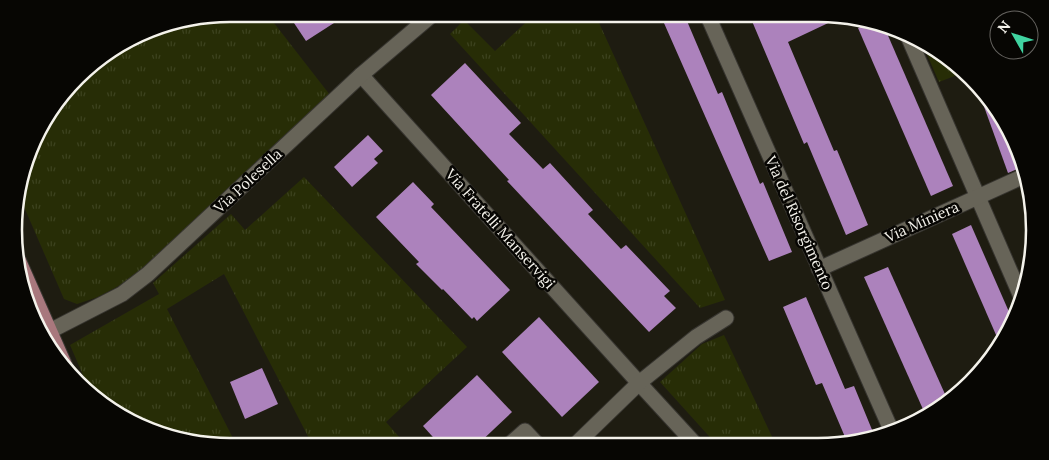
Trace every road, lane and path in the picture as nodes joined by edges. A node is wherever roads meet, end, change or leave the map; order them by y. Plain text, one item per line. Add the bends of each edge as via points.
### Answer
1 (424, 22) edge
2 (711, 22) edge
3 (912, 44) edge
4 (361, 75) junction
5 (1020, 178) edge
6 (978, 197) junction
7 (819, 268) junction
8 (1018, 289) edge
9 (32, 291) edge
10 (726, 318) dead end
11 (50, 331) junction
12 (54, 340) edge
13 (638, 383) junction
14 (889, 425) edge
15 (517, 438) edge
16 (532, 438) edge
17 (583, 438) edge
18 (689, 438) edge

1 - 4 street, Via Polesella
2 - 7 street, Via del Risorgimento
3 - 6 street
4 - 11 street, Via Polesella via 148,274 122,294
4 - 13 street, Via Fratelli Manservigi
5 - 6 street, Via Miniera
6 - 7 street, Via Miniera
6 - 8 street
7 - 14 street, Via del Risorgimento
9 - 11 main road
10 - 13 street via 696,337
11 - 12 main road
13 - 17 street
13 - 18 street, Via Fratelli Manservigi
15 - 16 street via 525,431

